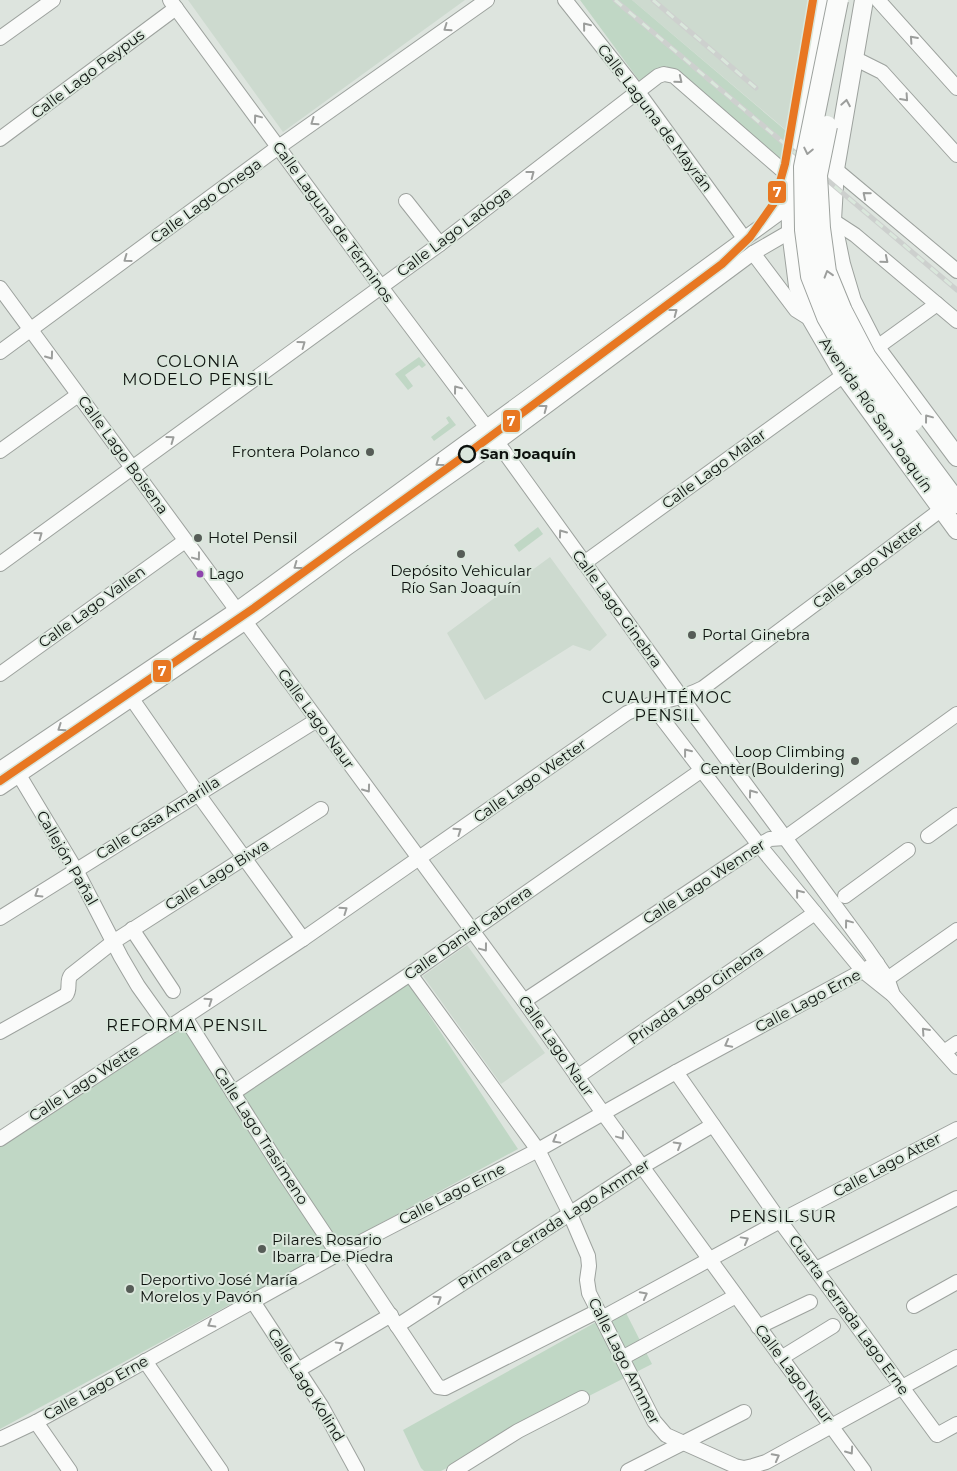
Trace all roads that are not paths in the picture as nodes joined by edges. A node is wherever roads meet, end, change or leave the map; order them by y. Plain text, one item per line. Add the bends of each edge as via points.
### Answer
1 (54, 0) edge
2 (487, 0) edge
3 (565, 0) edge
4 (838, 0) edge
5 (851, 0) edge
6 (864, 0) edge
7 (878, 0) edge
8 (173, 4) edge
9 (823, 9) edge
10 (860, 28) junction
11 (0, 38) edge
12 (813, 57) junction
13 (854, 58) junction
14 (957, 88) edge
15 (638, 92) junction
16 (0, 139) edge
17 (278, 147) junction
18 (957, 155) edge
19 (835, 168) junction
20 (790, 177) junction
21 (406, 201) dead end
22 (789, 206) junction
23 (832, 220) junction
24 (791, 230) junction
25 (744, 238) junction
26 (440, 244) junction
27 (753, 253) junction
28 (957, 271) edge
29 (381, 287) junction
30 (0, 288) edge
31 (852, 301) junction
32 (937, 304) junction
33 (812, 320) junction
34 (957, 321) edge
35 (31, 330) junction
36 (876, 348) junction
37 (0, 352) edge
38 (844, 375) junction
39 (78, 395) junction
40 (907, 425) junction
41 (487, 428) junction
42 (498, 443) junction
43 (0, 451) edge
44 (957, 457) edge
45 (132, 467) junction
46 (957, 481) edge
47 (949, 506) edge
48 (957, 530) edge
49 (185, 541) junction
50 (584, 563) junction
51 (0, 564) edge
52 (236, 610) junction
53 (246, 622) junction
54 (0, 674) edge
55 (682, 698) junction
56 (132, 700) junction
57 (651, 704) junction
58 (957, 714) edge
59 (317, 720) junction
60 (0, 769) edge
61 (702, 770) junction
62 (19, 775) junction
63 (0, 788) edge
64 (198, 794) junction
65 (321, 809) dead end
66 (957, 816) edge
67 (928, 836) dead end
68 (785, 838) junction
69 (759, 845) junction
70 (908, 850) dead end
71 (243, 858) junction
72 (418, 859) junction
73 (76, 870) junction
74 (845, 896) dead end
75 (815, 913) junction
76 (0, 918) edge
77 (132, 929) junction
78 (471, 930) junction
79 (957, 930) edge
80 (303, 939) junction
81 (113, 942) junction
82 (877, 963) junction
83 (863, 971) junction
84 (410, 974) junction
85 (883, 981) junction
86 (174, 991) dead end
87 (524, 1001) junction
88 (185, 1017) junction
89 (168, 1028) junction
90 (0, 1032) edge
91 (957, 1043) edge
92 (944, 1052) junction
93 (957, 1066) edge
94 (676, 1072) junction
95 (577, 1077) junction
96 (233, 1093) junction
97 (603, 1113) junction
98 (713, 1125) junction
99 (957, 1129) edge
100 (0, 1139) edge
101 (538, 1150) junction
102 (643, 1166) junction
103 (957, 1198) edge
104 (570, 1214) junction
105 (780, 1221) junction
106 (342, 1252) junction
107 (711, 1260) junction
108 (816, 1269) junction
109 (957, 1282) edge
110 (736, 1296) junction
111 (252, 1300) junction
112 (810, 1302) dead end
113 (914, 1306) dead end
114 (600, 1314) junction
115 (394, 1320) junction
116 (834, 1326) dead end
117 (758, 1327) junction
118 (957, 1357) edge
119 (622, 1358) junction
120 (781, 1358) junction
121 (145, 1361) junction
122 (298, 1370) junction
123 (903, 1387) junction
124 (441, 1388) joint
125 (582, 1398) dead end
126 (744, 1412) dead end
127 (36, 1422) junction
128 (957, 1424) edge
129 (833, 1426) junction
130 (0, 1439) edge
131 (682, 1443) junction
132 (70, 1471) edge
133 (221, 1471) edge
134 (357, 1471) edge
135 (454, 1471) edge
136 (628, 1471) edge
137 (864, 1471) edge

1 - 11 street
2 -> 17 street, Calle Lago Onega
15 -> 3 street, Calle Laguna de Mayrán
4 -> 40 highway, Avenida Río San Joaquín, bridge via 804,167 805,230 812,276 827,317 855,366
40 -> 5 highway, Avenida Río San Joaquín, bridge via 842,311 826,272 821,237 818,175
6 - 10 main road
14 -> 7 street
8 - 16 street, Calle Lago Peypus
17 -> 8 street, Calle Laguna de Términos
9 - 10 main road via 831,26
9 - 12 main road, Avenida Río San Joaquín
10 - 13 main road
12 - 13 main road via 823,53
12 - 20 main road, Avenida Río San Joaquín via 794,140
13 -> 18 street via 882,72
19 -> 13 main road
15 -> 20 street, Calle Lago Ladoga via 658,76 674,76
15 - 25 street, Calle Laguna de Mayrán
26 -> 15 street, Calle Lago Ladoga
17 - 29 street, Calle Laguna de Términos
17 -> 35 street, Calle Lago Onega
19 - 23 main road
28 -> 19 street
20 - 22 main road, Avenida Río San Joaquín
21 - 26 street
22 - 24 main road, Avenida Río San Joaquín
22 - 25 street
23 - 24 street
23 - 31 main road
23 -> 32 street via 855,235
24 - 27 street
24 - 33 main road, Avenida Río San Joaquín via 798,286
25 - 41 street
26 - 29 street, Calle Lago Ladoga
27 - 33 street via 796,310
42 -> 27 street
41 -> 29 street, Calle Laguna de Términos
45 -> 29 street, Calle Lago Ladoga
30 - 35 street, Calle Lago Bolsena
31 - 33 main road
31 - 36 main road
32 - 34 street
32 - 36 street
33 - 38 main road, Avenida Río San Joaquín
35 - 37 street, Calle Lago Onega
35 -> 39 street, Calle Lago Bolsena
44 -> 36 main road
38 - 47 main road, Avenida Río San Joaquín
38 - 50 street, Calle Lago Malar
39 - 43 street
39 - 45 street, Calle Lago Bolsena
40 - 46 highway, Avenida Río San Joaquín
40 - 47 highway, Avenida Río San Joaquín
41 - 42 street, Calle Laguna de Términos
41 -> 52 street
50 -> 42 street, Calle Lago Ginebra
42 - 53 street
45 - 49 street, Calle Lago Bolsena
51 -> 45 street, Calle Lago Ladoga
47 - 48 main road, Avenida Río San Joaquín
47 - 55 street, Calle Lago Wetter via 703,688
49 -> 52 street, Calle Lago Bolsena
49 - 54 street, Calle Lago Vallen
50 - 55 street, Calle Lago Ginebra
52 - 53 street, Calle Lago Bolsena
52 -> 60 street
53 - 56 street
53 - 59 street, Calle Lago Naur
55 - 57 street, Calle Lago Wetter
68 -> 55 street, Calle Lago Ginebra
56 - 62 street
56 - 64 street
61 -> 57 street, Calle Lago Ginebra
72 -> 57 street, Calle Lago Wetter via 627,713
58 - 68 street, Calle Lago Wenner
59 - 64 street, Calle Casa Amarilla
59 -> 72 street, Calle Lago Naur
61 - 69 street, Calle Lago Ginebra
61 - 78 street, Calle Daniel Cabrera
62 - 63 street
62 - 73 street, Callejón Pañal
64 - 71 street
64 - 73 street, Calle Casa Amarilla
65 - 71 street, Calle Lago Biwa
66 - 67 street
68 - 69 street, Calle Lago Wenner via 770,839
82 -> 68 street, Calle Lago Ginebra
75 -> 69 street, Calle Lago Ginebra
69 - 87 street, Calle Lago Wenner
70 - 74 street
71 - 77 street, Calle Lago Biwa
71 - 80 street
72 - 78 street, Calle Lago Naur
80 -> 72 street, Calle Lago Wetter
73 -> 76 street, Calle Casa Amarilla
73 - 81 street, Callejón Pañal
75 - 83 street, Calle Lago Ginebra
75 - 95 street, Privada Lago Ginebra
77 - 81 street, Calle Lago Biwa
77 - 86 street
78 - 84 street, Calle Daniel Cabrera
78 -> 87 street, Calle Lago Naur
79 - 85 street
88 -> 80 street, Calle Lago Wetter
81 - 89 street via 138,986
81 - 90 street, Calle Lago Biwa via 71,975 66,995
82 - 83 street, Calle Lago Erne
82 - 85 street, Calle Lago Ginebra
83 - 85 street, Calle Lago Ginebra
83 -> 94 street, Calle Lago Erne
84 - 96 street, Calle Daniel Cabrera
84 - 101 street, Calle Lago Ammer
92 -> 85 street, Calle Lago Ginebra
87 - 95 street, Calle Lago Naur
88 - 89 street, Calle Lago Wetter
88 - 96 street, Calle Lago Trasimeno
89 - 100 street, Calle Lago Wette
91 - 92 street
92 - 93 street, Calle Lago Ginebra
94 - 97 street, Calle Lago Erne
94 - 98 street, Cuarta Cerrada Lago Erne
95 - 97 street, Calle Lago Naur
96 - 106 street, Calle Lago Trasimeno
97 -> 101 street, Calle Lago Erne
97 -> 102 street, Calle Lago Naur
102 -> 98 street, Primera Cerrada Lago Ammer
98 - 105 street, Cuarta Cerrada Lago Erne
99 - 105 street, Calle Lago Atter
101 - 104 street, Calle Lago Ammer
101 - 106 street, Calle Lago Erne
102 - 104 street, Primera Cerrada Lago Ammer
102 - 107 street, Calle Lago Naur
103 - 108 street
104 - 114 street, Calle Lago Ammer via 589,1261 587,1287
115 -> 104 street, Primera Cerrada Lago Ammer
107 -> 105 street, Calle Lago Atter
105 - 108 street, Cuarta Cerrada Lago Erne
106 - 111 street, Calle Lago Erne
106 - 115 street, Calle Lago Trasimeno
107 - 110 street, Calle Lago Naur
114 -> 107 street, Calle Lago Atter
108 - 123 street, Cuarta Cerrada Lago Erne
109 - 113 street
110 - 117 street, Calle Lago Naur
110 - 119 street
111 -> 121 street, Calle Lago Erne
111 - 122 street, Calle Lago Kolind
112 - 117 street
114 - 119 street, Calle Lago Ammer
114 - 124 street, Calle Lago Atter
122 -> 115 street, Primera Cerrada Lago Ammer
115 - 124 street, Calle Lago Trasimeno
116 - 120 street
117 - 120 street, Calle Lago Naur
118 - 123 street, Calle Lago Ammer
119 - 131 street, Calle Lago Ammer via 659,1429
120 - 129 street, Calle Lago Naur
121 - 127 street, Calle Lago Erne
121 - 133 street
122 - 134 street, Calle Lago Kolind
123 - 128 street, Cuarta Cerrada Lago Erne via 937,1435
123 - 129 street, Calle Lago Ammer
125 - 135 street via 518,1431
126 - 131 street
127 - 130 street, Calle Lago Erne
127 - 132 street
131 -> 129 street, Calle Lago Ammer via 744,1468 766,1462
129 -> 137 street, Calle Lago Naur
131 - 136 street

